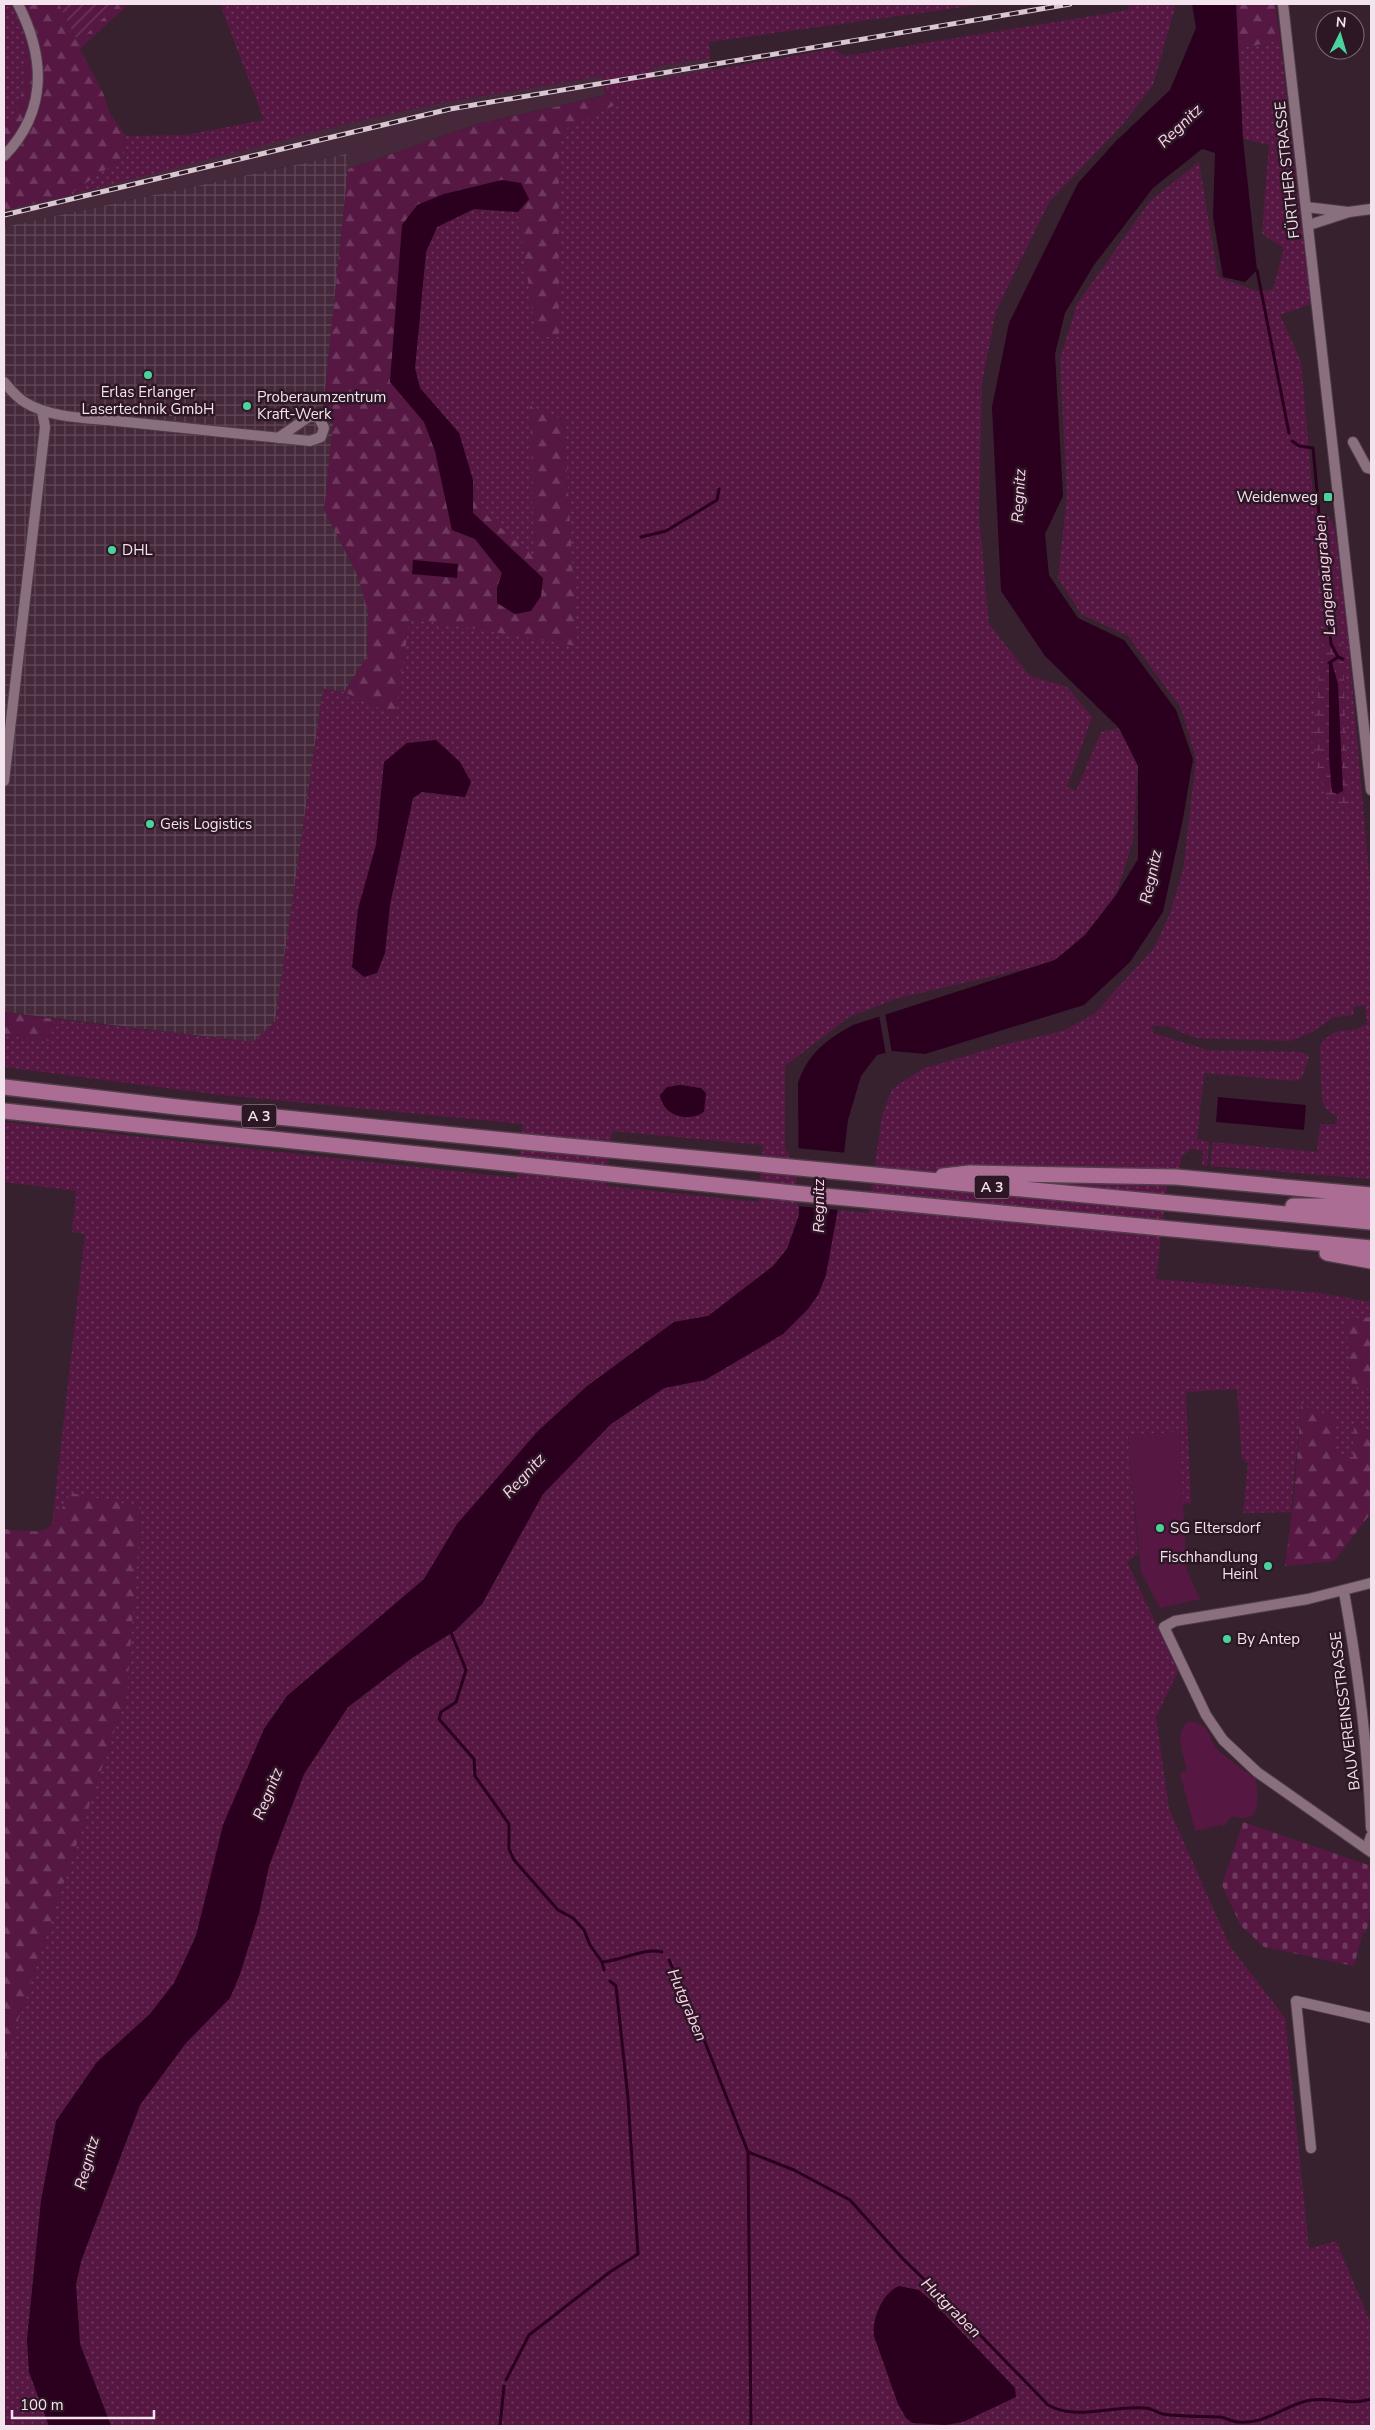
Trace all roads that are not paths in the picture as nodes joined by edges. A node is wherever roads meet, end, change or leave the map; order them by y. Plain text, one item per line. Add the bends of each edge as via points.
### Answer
1 (18, 4) edge
2 (1283, 4) edge
3 (4, 156) edge
4 (1306, 206) junction
5 (1371, 209) edge
6 (1349, 212) junction
7 (1309, 226) junction
8 (4, 382) edge
9 (42, 411) junction
10 (278, 438) dead end
11 (1352, 442) dead end
12 (1371, 469) edge
13 (4, 781) edge
14 (1371, 790) edge
15 (4, 1087) edge
16 (4, 1111) edge
17 (901, 1178) junction
18 (1083, 1186) junction
19 (1371, 1195) edge
20 (1197, 1202) junction
21 (1371, 1210) edge
22 (1371, 1222) edge
23 (1210, 1232) junction
24 (1371, 1248) edge
25 (1371, 1262) edge
26 (1371, 1584) edge
27 (1344, 1592) junction
28 (1371, 1828) edge
29 (1371, 1836) edge
30 (1369, 1850) edge
31 (1371, 2018) edge
32 (1311, 2148) dead end

1 - 3 street via 35,47 38,86 26,126
2 - 4 street, FÜRTHER STRASSE
4 - 6 street
4 - 7 street, FÜRTHER STRASSE
5 - 6 street
6 - 7 street
7 - 14 street, FÜRTHER STRASSE
8 - 9 street via 26,403
9 - 10 street
9 - 13 street via 45,428
11 - 12 street via 1367,468
15 - 17 highway, A 3
16 - 23 highway, A 3 via 745,1188
17 - 18 highway, A 3
17 - 18 highway via 970,1173
18 - 19 highway, A 3 via 1199,1178
18 - 20 highway, A 3
20 - 21 highway
20 - 22 highway, A 3
23 - 24 highway, A 3
23 - 25 highway
26 - 27 street
27 - 28 street, BAUVEREINSSTRASSE via 1366,1744
27 - 30 street via 1164,1626 1206,1714 1223,1740 1257,1772
29 - 30 street
31 - 32 street via 1296,2001

